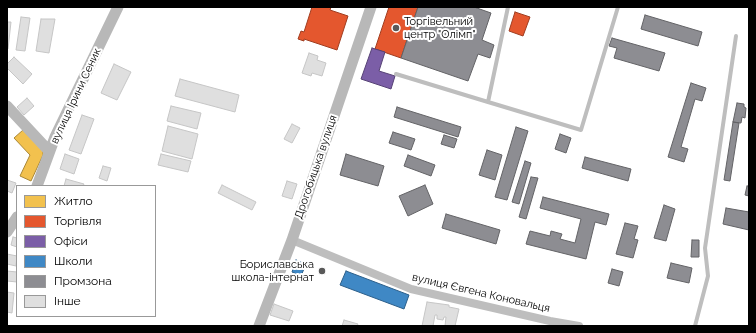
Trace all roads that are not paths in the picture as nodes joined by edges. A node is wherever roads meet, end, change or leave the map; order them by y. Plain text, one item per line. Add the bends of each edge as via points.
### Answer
1 (118, 7) edge
2 (371, 7) edge
3 (508, 7) edge
4 (618, 7) edge
5 (736, 36) dead end
6 (396, 74) dead end
7 (488, 102) junction
8 (7, 106) edge
9 (49, 152) junction
10 (38, 185) edge
11 (16, 218) edge
12 (7, 232) edge
13 (292, 240) junction
14 (259, 326) edge
15 (579, 326) edge
16 (695, 326) edge

1 - 9 main road, вулиця Ірини Сеник
2 - 13 main road, Дрогобицька вулиця
3 - 7 lane
4 - 7 lane via 581,130
5 - 16 lane via 706,248 708,276
6 - 7 lane
8 - 9 main road
9 - 10 main road, вулиця Ірини Сеник
11 - 12 main road
13 - 14 main road, Дрогобицька вулиця
13 - 15 street, вулиця Євгена Коновальця via 410,289

